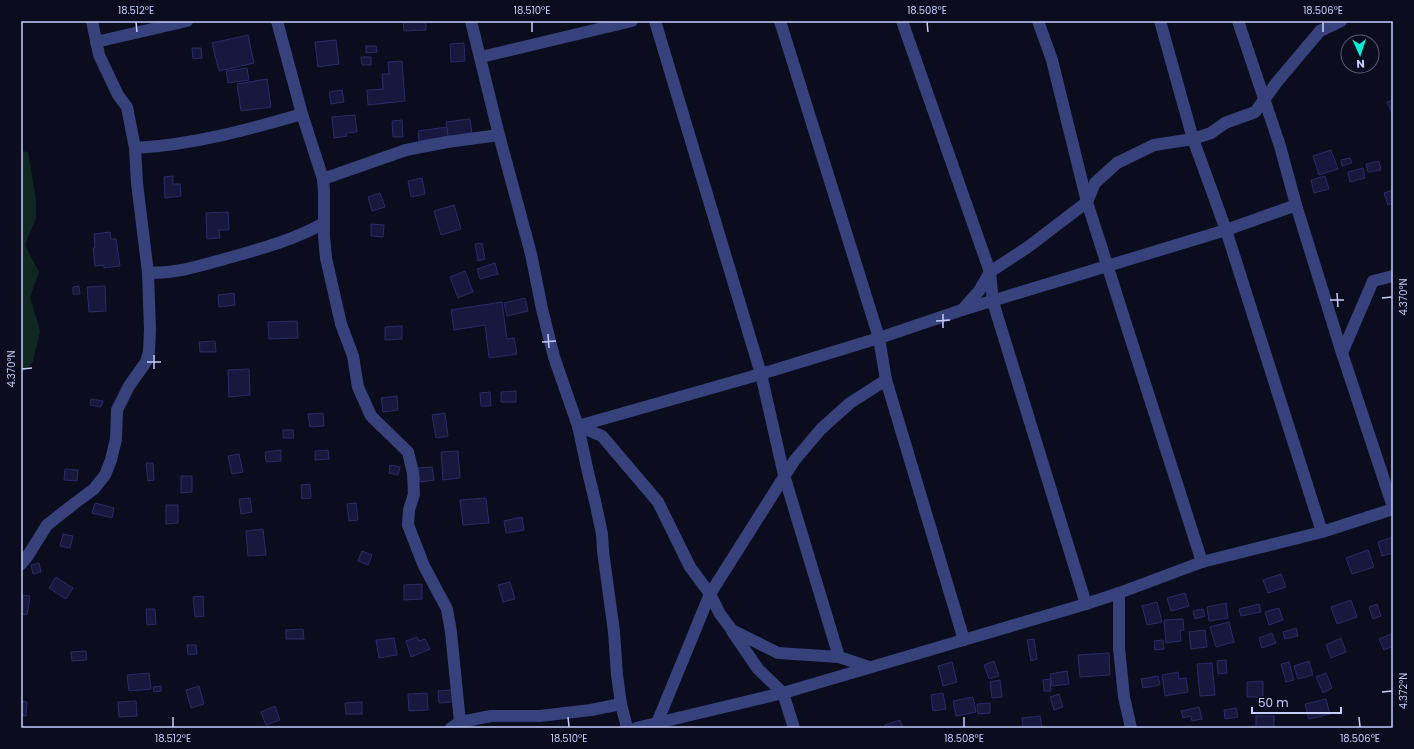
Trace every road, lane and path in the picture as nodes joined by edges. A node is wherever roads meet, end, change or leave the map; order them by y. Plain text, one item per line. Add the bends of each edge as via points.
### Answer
1 (92, 21) edge
2 (187, 21) edge
3 (277, 21) edge
4 (471, 21) edge
5 (632, 21) edge
6 (655, 21) edge
7 (780, 21) edge
8 (902, 21) edge
9 (1038, 21) edge
10 (1160, 21) edge
11 (1238, 21) edge
12 (1341, 21) edge
13 (96, 42) junction
14 (481, 57) junction
15 (1264, 99) junction
16 (302, 114) junction
17 (499, 135) junction
18 (1193, 139) junction
19 (135, 148) junction
20 (323, 179) junction
21 (1087, 202) junction
22 (1296, 205) junction
23 (324, 223) junction
24 (1226, 230) junction
25 (1108, 266) junction
26 (990, 272) junction
27 (148, 273) junction
28 (1393, 276) edge
29 (993, 302) junction
30 (962, 310) junction
31 (879, 338) junction
32 (1342, 353) junction
33 (761, 374) junction
34 (886, 380) junction
35 (578, 426) junction
36 (784, 475) junction
37 (1393, 508) edge
38 (1322, 532) junction
39 (1202, 562) junction
40 (21, 564) edge
41 (1119, 593) junction
42 (710, 594) junction
43 (1086, 604) junction
44 (732, 630) junction
45 (964, 640) junction
46 (839, 657) junction
47 (869, 667) junction
48 (783, 693) junction
49 (621, 704) junction
50 (656, 723) junction
51 (453, 726) edge
52 (626, 728) edge
53 (636, 728) edge
54 (794, 728) edge
55 (1131, 728) edge

1 - 13 street
2 - 13 street
3 - 16 street
4 - 14 street
5 - 14 street
6 - 33 street
7 - 31 street
8 - 26 street
9 - 21 street via 1052,60
10 - 18 street
11 - 15 street
12 - 15 street via 1320,31
13 - 19 street via 99,55 115,89 127,107
14 - 17 street
15 - 18 street via 1255,112
15 - 22 street
16 - 19 street via 245,131 189,142
16 - 20 street
17 - 20 street via 406,150
17 - 35 street via 531,254 554,357
18 - 21 street via 1154,145 1117,163 1095,183
18 - 24 street
19 - 27 street
20 - 23 street
21 - 25 street
21 - 26 street
22 - 24 street
22 - 32 street
23 - 27 street via 268,247 188,270
23 - 51 street via 326,258 341,324 353,356 358,387 371,416 408,452 414,494 408,525 424,566 447,609 451,632
24 - 25 street
24 - 38 street
25 - 29 street
25 - 39 street
26 - 29 street
26 - 30 street via 979,291
27 - 40 street via 149,352 146,362 129,386 117,410 116,439 107,470 94,489 47,525
28 - 32 street via 1373,281
29 - 30 street
29 - 43 street
30 - 31 street
31 - 33 street
31 - 34 street
32 - 37 street
33 - 35 street
33 - 36 street
34 - 36 street via 850,403 821,429
34 - 45 street
35 - 42 street via 602,436 658,502 690,568
35 - 49 street via 602,534
36 - 42 street
36 - 46 street
37 - 38 street
38 - 39 street
39 - 41 street
41 - 43 street
41 - 55 street via 1119,648 1124,697
42 - 44 street
42 - 50 street
43 - 45 street
44 - 46 street via 778,654
44 - 48 street via 758,669
45 - 47 street
46 - 47 street
47 - 48 street
48 - 50 street
48 - 54 street
49 - 51 street via 540,716 491,716
49 - 52 street
50 - 53 street

